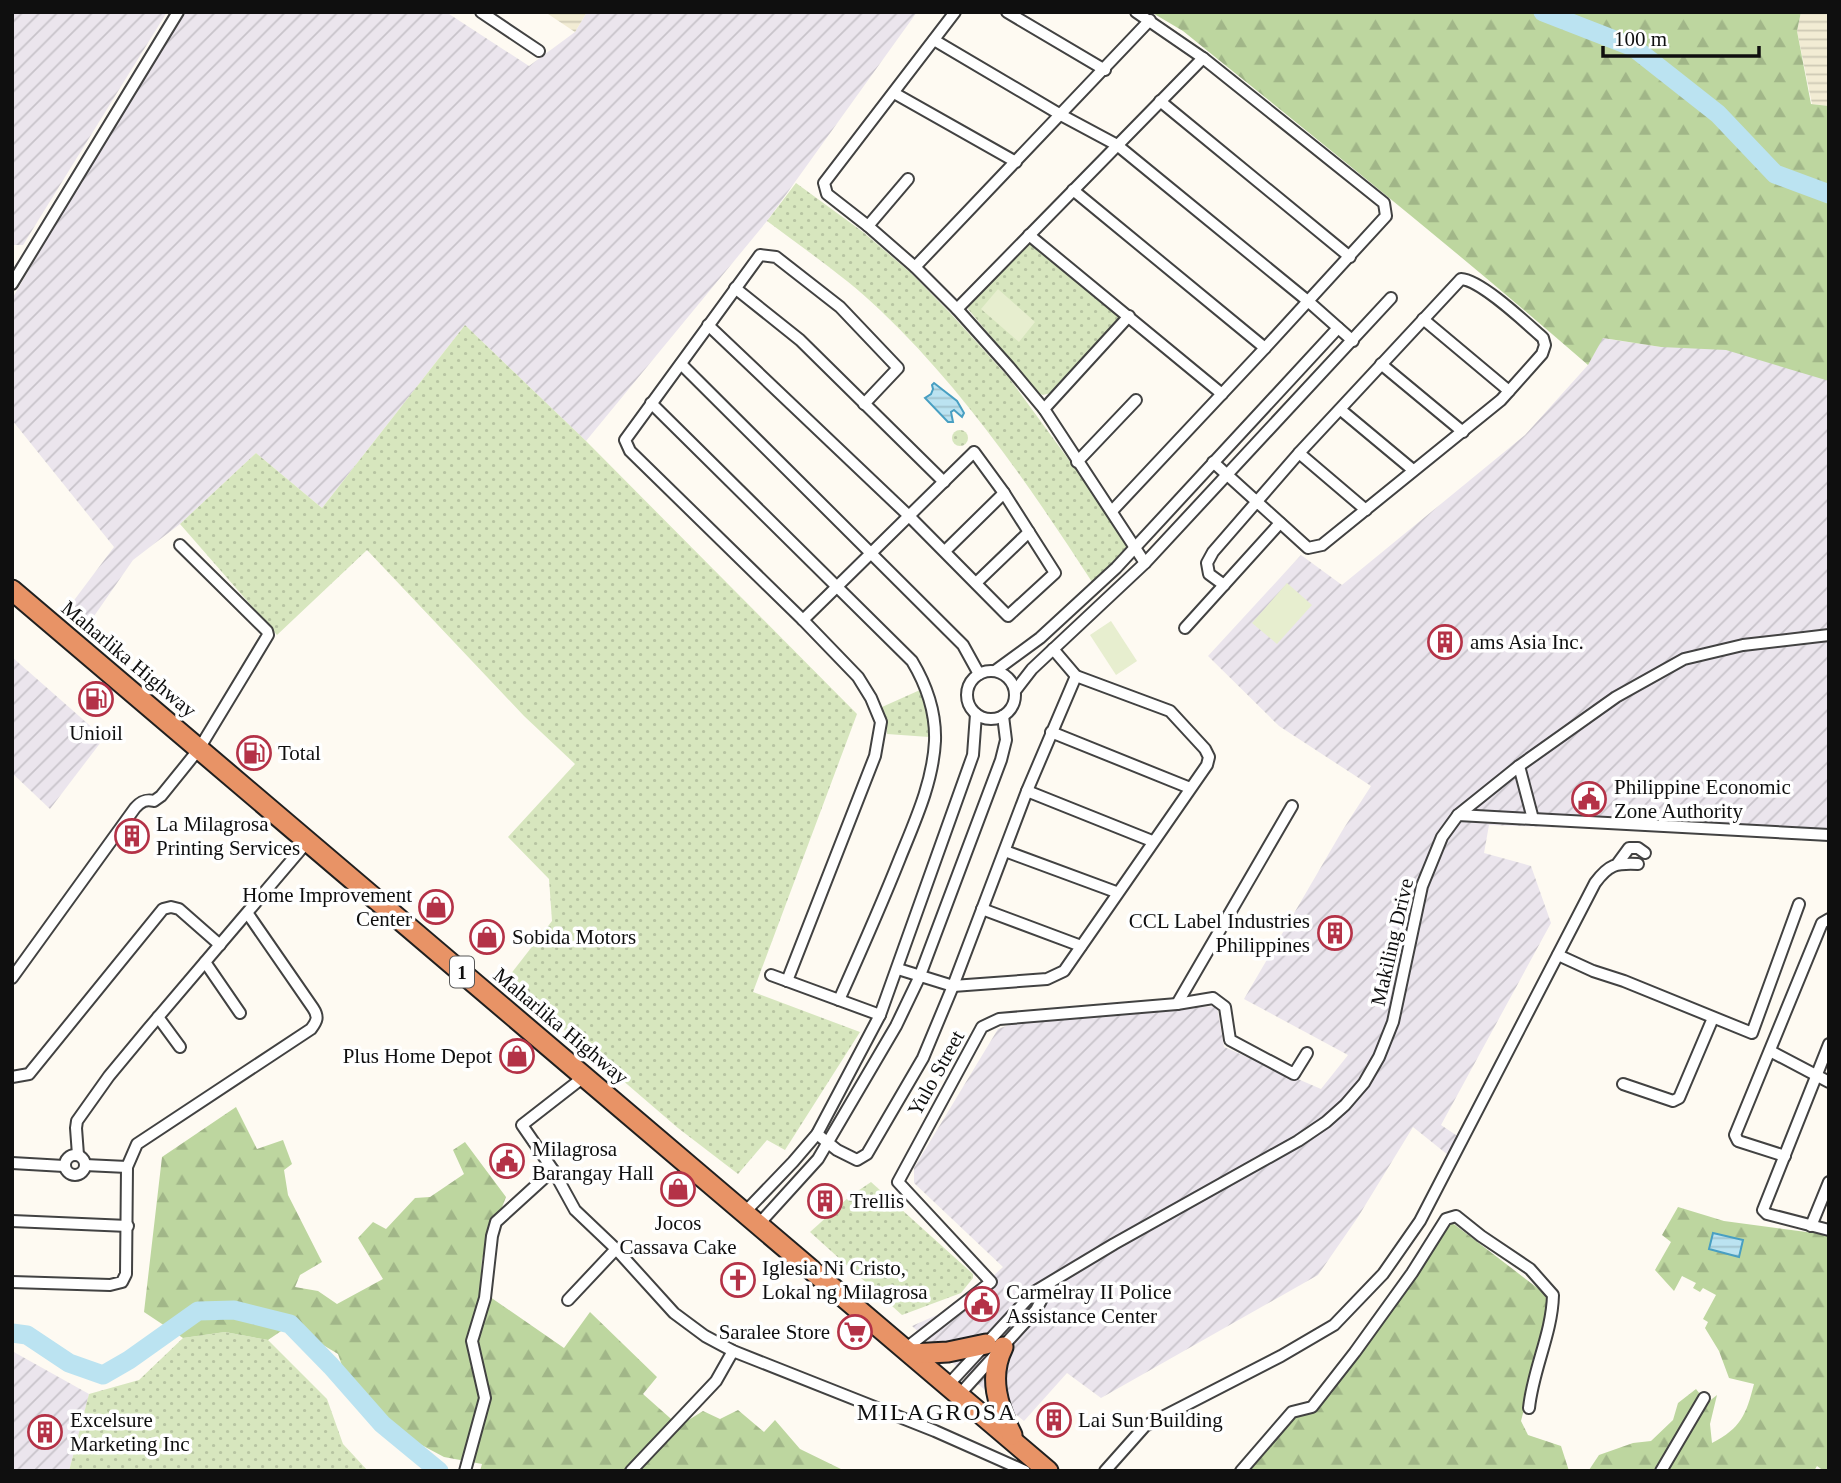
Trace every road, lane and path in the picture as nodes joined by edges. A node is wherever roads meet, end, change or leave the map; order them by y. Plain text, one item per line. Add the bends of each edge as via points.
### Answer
1 (178, 12) edge
2 (481, 12) edge
3 (955, 12) edge
4 (1007, 12) edge
5 (1136, 12) edge
6 (1150, 20) junction
7 (934, 40) junction
8 (539, 51) dead end
9 (1203, 58) junction
10 (1105, 70) junction
11 (894, 93) junction
12 (1160, 101) junction
13 (1061, 115) junction
14 (1117, 145) junction
15 (1016, 162) junction
16 (908, 178) dead end
17 (1073, 190) junction
18 (868, 226) junction
19 (1029, 235) junction
20 (1350, 257) junction
21 (915, 267) junction
22 (12, 285) edge
23 (735, 288) junction
24 (1391, 298) dead end
25 (1309, 302) junction
26 (957, 309) junction
27 (1129, 316) junction
28 (1423, 319) junction
29 (708, 324) junction
30 (1338, 328) junction
31 (1353, 341) junction
32 (1265, 348) junction
33 (681, 364) junction
34 (1381, 364) junction
35 (1509, 391) junction
36 (1222, 394) junction
37 (1136, 400) dead end
38 (651, 403) junction
39 (864, 404) junction
40 (1044, 409) junction
41 (1340, 410) junction
42 (1463, 432) junction
43 (1299, 453) junction
44 (1077, 462) junction
45 (1213, 462) junction
46 (1413, 470) junction
47 (1228, 475) junction
48 (944, 482) junction
49 (1004, 493) junction
50 (1257, 502) junction
51 (1366, 510) junction
52 (1112, 511) junction
53 (909, 516) junction
54 (1280, 523) junction
55 (1030, 532) junction
56 (180, 545) dead end
57 (1137, 548) junction
58 (945, 551) junction
59 (872, 552) junction
60 (1145, 563) junction
61 (976, 583) junction
62 (1224, 585) junction
63 (837, 586) junction
64 (12, 590) edge
65 (803, 620) junction
66 (1185, 628) dead end
67 (1829, 635) edge
68 (1053, 649) junction
69 (995, 671) junction
70 (979, 674) junction
71 (1076, 676) junction
72 (1015, 691) junction
73 (976, 714) junction
74 (1003, 716) junction
75 (1051, 732) junction
76 (199, 749) junction
77 (1519, 766) junction
78 (1190, 789) junction
79 (1027, 791) junction
80 (1292, 806) dead end
81 (1458, 815) junction
82 (1533, 818) junction
83 (1829, 835) edge
84 (308, 841) junction
85 (1152, 841) junction
86 (1005, 851) junction
87 (1646, 853) dead end
88 (1618, 863) junction
89 (1638, 864) dead end
90 (1116, 892) junction
91 (1800, 904) dead end
92 (982, 909) junction
93 (248, 914) junction
94 (1829, 919) edge
95 (220, 945) junction
96 (1081, 946) junction
97 (1558, 955) junction
98 (205, 962) junction
99 (898, 969) junction
100 (771, 975) dead end
101 (12, 978) edge
102 (919, 978) junction
103 (787, 981) junction
104 (953, 986) junction
105 (839, 1000) junction
106 (1177, 1004) junction
107 (240, 1013) dead end
108 (880, 1015) junction
109 (158, 1017) junction
110 (1713, 1018) junction
111 (1829, 1044) edge
112 (180, 1047) dead end
113 (1770, 1051) junction
114 (1307, 1053) dead end
115 (585, 1076) junction
116 (1816, 1076) junction
117 (12, 1077) edge
118 (1829, 1082) edge
119 (1623, 1084) dead end
120 (817, 1134) junction
121 (828, 1143) junction
122 (1785, 1156) junction
123 (82, 1160) junction
124 (12, 1163) edge
125 (64, 1166) junction
126 (127, 1167) junction
127 (553, 1170) junction
128 (1829, 1182) edge
129 (751, 1219) junction
130 (12, 1221) edge
131 (128, 1226) junction
132 (1811, 1226) junction
133 (1829, 1230) edge
134 (616, 1249) junction
135 (12, 1282) edge
136 (1050, 1284) junction
137 (568, 1300) dead end
138 (995, 1345) junction
139 (733, 1351) junction
140 (908, 1351) junction
141 (953, 1390) junction
142 (1703, 1398) dead end
143 (1529, 1408) dead end
144 (1018, 1446) junction
145 (465, 1471) edge
146 (631, 1471) edge
147 (1025, 1471) edge
148 (1048, 1471) edge
149 (1105, 1471) edge
150 (1241, 1471) edge
151 (1661, 1471) edge

1 - 22 street
2 - 8 street
3 - 7 street
4 - 10 street
5 - 6 street
6 - 9 street
6 - 10 street
7 - 11 street
7 - 13 street
9 - 12 street
9 - 20 street via 1384,203 1386,216
10 - 13 street
11 - 15 street
11 - 18 street via 824,183 827,194
12 - 14 street
12 - 20 street
13 - 14 street
13 - 15 street
14 - 17 street
14 - 25 street
15 - 21 street
16 - 18 street
17 - 19 street
17 - 32 street
18 - 21 street
19 - 26 street
19 - 27 street
20 - 25 street
21 - 26 street
23 - 29 street
23 - 39 street via 800,341
23 - 39 street via 760,255 776,257 840,307 898,368
24 - 31 street
25 - 30 street
25 - 32 street
26 - 40 street
27 - 36 street
27 - 40 street
28 - 34 street
28 - 35 street
28 - 35 street via 1461,279 1467,279 1543,338 1542,354
29 - 33 street
29 - 53 street
30 - 31 street
30 - 45 street
31 - 47 street
32 - 36 street
33 - 38 street
33 - 59 street
34 - 41 street
34 - 42 street
35 - 42 street
36 - 52 street
37 - 44 street
38 - 63 street
38 - 65 street via 625,440 630,451
39 - 48 street
40 - 44 street
41 - 43 street
41 - 46 street
42 - 46 street
43 - 50 street
43 - 51 street
44 - 52 street
45 - 47 street
45 - 57 street
46 - 51 street
47 - 50 street
47 - 60 street
48 - 49 street via 974,452
48 - 53 street
49 - 55 street
49 - 58 street
50 - 54 street
50 - 62 street via 1207,563 1209,573
51 - 54 street via 1322,545 1308,548
52 - 57 street
53 - 58 street
53 - 59 street
54 - 62 street
55 - 61 street
55 - 61 street via 1055,573 1008,616
56 - 76 street via 268,635
57 - 60 street
57 - 69 street via 1040,638
58 - 61 street
59 - 63 street
59 - 70 street via 964,645
60 - 68 street
62 - 66 street
63 - 65 street
63 - 105 street via 912,661 925,683 935,742 929,782
64 - 76 highway, Maharlika Highway / 1
65 - 103 street via 858,677 881,722 875,756
67 - 77 street, Makiling Drive via 1742,645 1684,659 1616,697
68 - 71 street
68 - 72 street
69 - 70 street
69 - 72 street via 1008,677
70 - 73 street via 969,686 968,701
71 - 75 street
71 - 78 street via 1170,711 1209,757
72 - 74 street via 1013,705
73 - 74 street via 990,719
73 - 99 street via 973,755
74 - 102 street via 1006,740 1001,760
75 - 78 street
75 - 79 street
76 - 84 highway, Maharlika Highway / 1
76 - 101 street via 161,796 139,803
77 - 81 street, Makiling Drive
77 - 82 street
78 - 85 street
79 - 85 street
79 - 86 street
80 - 106 street
81 - 82 street
81 - 136 street, Makiling Drive via 1442,838 1422,886 1393,1022 1364,1083 1326,1122 1298,1141
82 - 83 street
84 - 93 street
84 - 115 highway, Maharlika Highway / 1
85 - 90 street
86 - 90 street
86 - 92 street
87 - 88 street via 1629,848
88 - 89 street
88 - 97 street via 1595,883
90 - 96 street
91 - 110 street via 1752,1032
92 - 96 street
92 - 104 street
93 - 95 street
93 - 126 street via 317,1014 317,1021 144,1138 132,1151
94 - 113 street via 1822,923
95 - 98 street
95 - 117 street via 179,909 163,909 29,1074
96 - 104 street via 1064,971 1047,979
97 - 110 street
97 - 149 street via 1420,1221 1383,1274 1334,1325 1145,1426
98 - 107 street
98 - 109 street
99 - 102 street
99 - 108 street
100 - 103 street
102 - 104 street
102 - 121 street
103 - 105 street
104 - 121 street via 923,1058 867,1154 857,1160
105 - 108 street
106 - 114 street, Yulo Street via 1213,998 1225,1007 1230,1040 1294,1074
106 - 140 street, Yulo Street via 999,1019 982,1027 898,1182 991,1282
108 - 120 street
109 - 112 street
109 - 123 street via 77,1121
110 - 119 street via 1679,1098 1673,1101
111 - 116 street
113 - 116 street
113 - 122 street via 1735,1135 1738,1141
115 - 127 street via 522,1125
115 - 129 highway, Maharlika Highway / 1
116 - 118 street
116 - 122 street
120 - 121 street
120 - 129 street
121 - 129 street via 808,1172
122 - 132 street via 1763,1210
123 - 125 street via 67,1158
123 - 125 street via 82,1172 75,1176
123 - 126 street
124 - 125 street
126 - 131 street
127 - 134 street via 575,1210
127 - 145 street via 496,1222 485,1298 472,1341 485,1398
128 - 132 street
129 - 140 highway, Maharlika Highway / 1
130 - 131 street
131 - 135 street via 126,1275 116,1285
132 - 133 street
134 - 137 street
134 - 139 street via 674,1313
136 - 138 street, Makiling Drive via 1036,1310
136 - 138 street, Makiling Drive via 1034,1292
138 - 140 highway via 947,1352
138 - 141 street, Makiling Drive
138 - 141 street, Makiling Drive
138 - 144 highway via 999,1411
139 - 146 street via 716,1381
139 - 147 street
140 - 141 highway, Maharlika Highway / 1
141 - 144 highway, Maharlika Highway / 1
142 - 151 street
143 - 150 street via 1552,1319 1553,1295 1530,1269 1456,1216 1446,1219 1388,1307 1312,1407 1292,1412
144 - 148 highway, Maharlika Highway / 1

